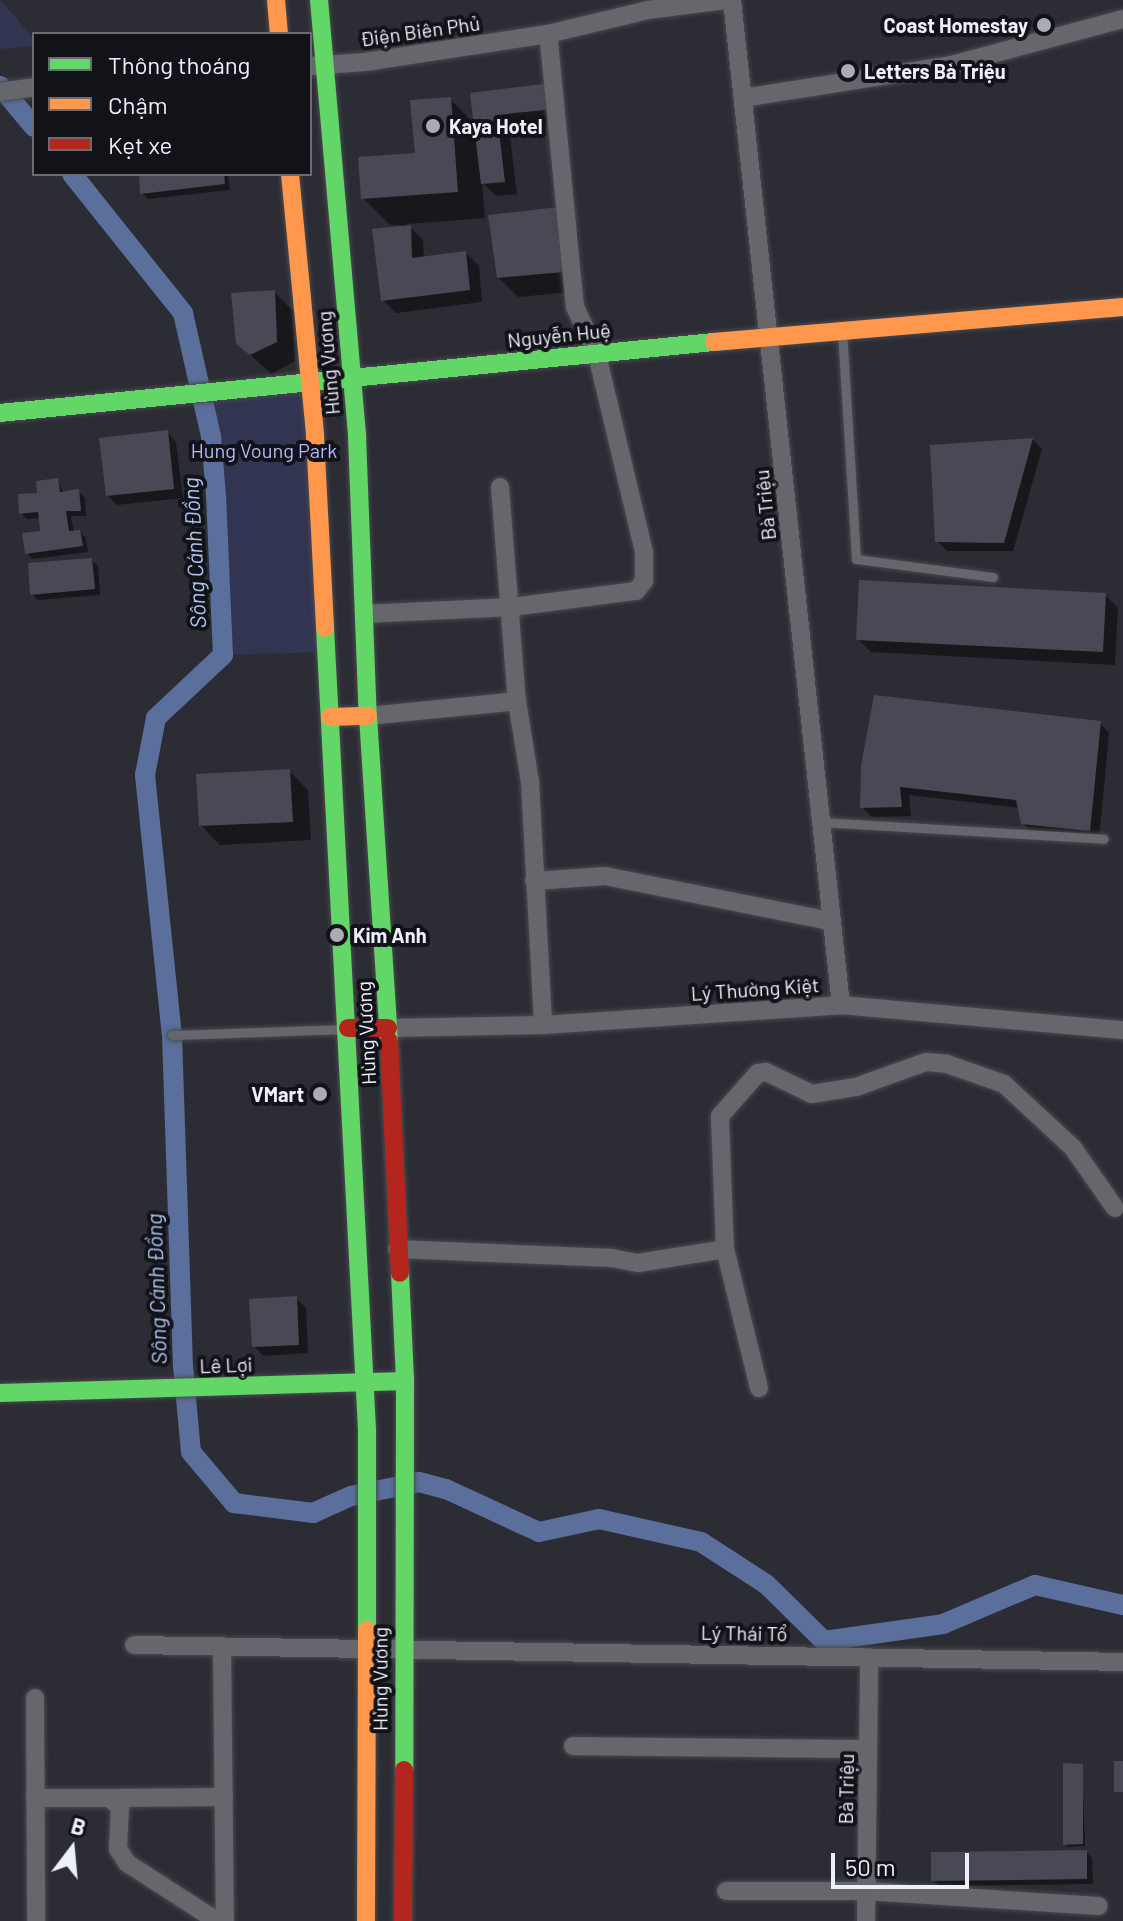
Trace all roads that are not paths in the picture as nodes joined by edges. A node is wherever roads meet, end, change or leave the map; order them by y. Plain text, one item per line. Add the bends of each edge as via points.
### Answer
1 (276, 0) edge
2 (319, 0) edge
3 (725, 0) edge
4 (732, 0) edge
5 (647, 5) edge
6 (1123, 19) edge
7 (279, 32) edge
8 (548, 34) junction
9 (318, 66) edge
10 (28, 88) edge
11 (0, 92) edge
12 (743, 98) junction
13 (290, 176) edge
14 (1123, 307) edge
15 (842, 330) junction
16 (769, 336) junction
17 (597, 354) junction
18 (351, 379) junction
19 (308, 384) junction
20 (0, 413) edge
21 (500, 487) dead end
22 (993, 577) dead end
23 (512, 607) junction
24 (364, 614) junction
25 (517, 701) junction
26 (368, 716) junction
27 (330, 717) junction
28 (821, 822) junction
29 (1103, 839) dead end
30 (534, 881) junction
31 (831, 921) junction
32 (841, 1005) junction
33 (543, 1025) junction
34 (348, 1028) junction
35 (388, 1028) junction
36 (1123, 1030) edge
37 (172, 1035) dead end
38 (1115, 1208) dead end
39 (397, 1249) junction
40 (725, 1249) junction
41 (405, 1381) junction
42 (364, 1382) junction
43 (759, 1388) dead end
44 (0, 1393) edge
45 (134, 1645) dead end
46 (222, 1646) junction
47 (365, 1647) junction
48 (402, 1648) junction
49 (869, 1657) junction
50 (1123, 1662) edge
51 (35, 1698) dead end
52 (573, 1746) dead end
53 (868, 1749) junction
54 (224, 1797) junction
55 (35, 1798) junction
56 (109, 1798) junction
57 (726, 1891) dead end
58 (866, 1891) junction
59 (1099, 1906) dead end
60 (36, 1921) edge
61 (217, 1921) edge
62 (225, 1921) edge
63 (366, 1921) edge
64 (403, 1921) edge
65 (866, 1921) edge

1 - 7 main road
2 - 9 main road, Hùng Vương
3 - 5 street, Điện Biên Phủ
4 - 12 street, Bà Triệu
5 - 8 street, Điện Biên Phủ
6 - 12 street via 951,65
8 - 9 street, Điện Biên Phủ
8 - 17 street via 575,307
9 - 18 main road, Hùng Vương
10 - 11 street
12 - 16 street, Bà Triệu
13 - 19 main road, Hùng Vương
14 - 15 main road, Nguyễn Huệ
15 - 16 main road, Nguyễn Huệ
15 - 22 lane via 856,559
16 - 17 main road, Nguyễn Huệ
16 - 28 street, Bà Triệu
17 - 18 main road, Nguyễn Huệ
17 - 23 street via 644,552 644,581 636,591
18 - 19 main road, Nguyễn Huệ
18 - 24 main road, Hùng Vương
19 - 20 main road, Nguyễn Huệ
19 - 27 main road, Hùng Vương
21 - 23 street
23 - 24 street
23 - 25 street
24 - 26 main road, Hùng Vương
25 - 26 street
25 - 30 street via 530,782
26 - 27 main road
26 - 35 main road, Hùng Vương
27 - 34 main road, Hùng Vương
28 - 29 lane
28 - 31 street, Bà Triệu
30 - 31 street via 605,876
30 - 33 street
31 - 32 street, Bà Triệu
32 - 33 street, Lý Thường Kiệt
32 - 36 street, Lý Thường Kiệt
33 - 35 street, Lý Thường Kiệt
34 - 35 main road
34 - 37 lane
34 - 42 main road, Hùng Vương
35 - 39 main road, Hùng Vương
38 - 40 street via 1073,1148 1004,1084 926,1062 856,1087 812,1094 766,1072 758,1073 720,1116
39 - 40 street via 638,1263
39 - 41 main road, Hùng Vương
40 - 43 street
41 - 42 main road, Lê Lợi
41 - 48 main road, Hùng Vương
42 - 44 main road, Lê Lợi
42 - 47 main road, Hùng Vương
45 - 46 street, Lý Thái Tổ
46 - 47 street, Lý Thái Tổ
46 - 54 street
47 - 48 street, Lý Thái Tổ
47 - 63 main road, Hùng Vương
48 - 49 street, Lý Thái Tổ
48 - 64 main road, Hùng Vương
49 - 50 street, Lý Thái Tổ
49 - 53 street, Bà Triệu
51 - 55 street
52 - 53 street
53 - 58 street, Bà Triệu
54 - 56 street
54 - 62 street
55 - 56 street
55 - 60 street
56 - 61 street via 120,1807 118,1849 127,1863
57 - 58 street
58 - 59 street
58 - 65 street, Bà Triệu

